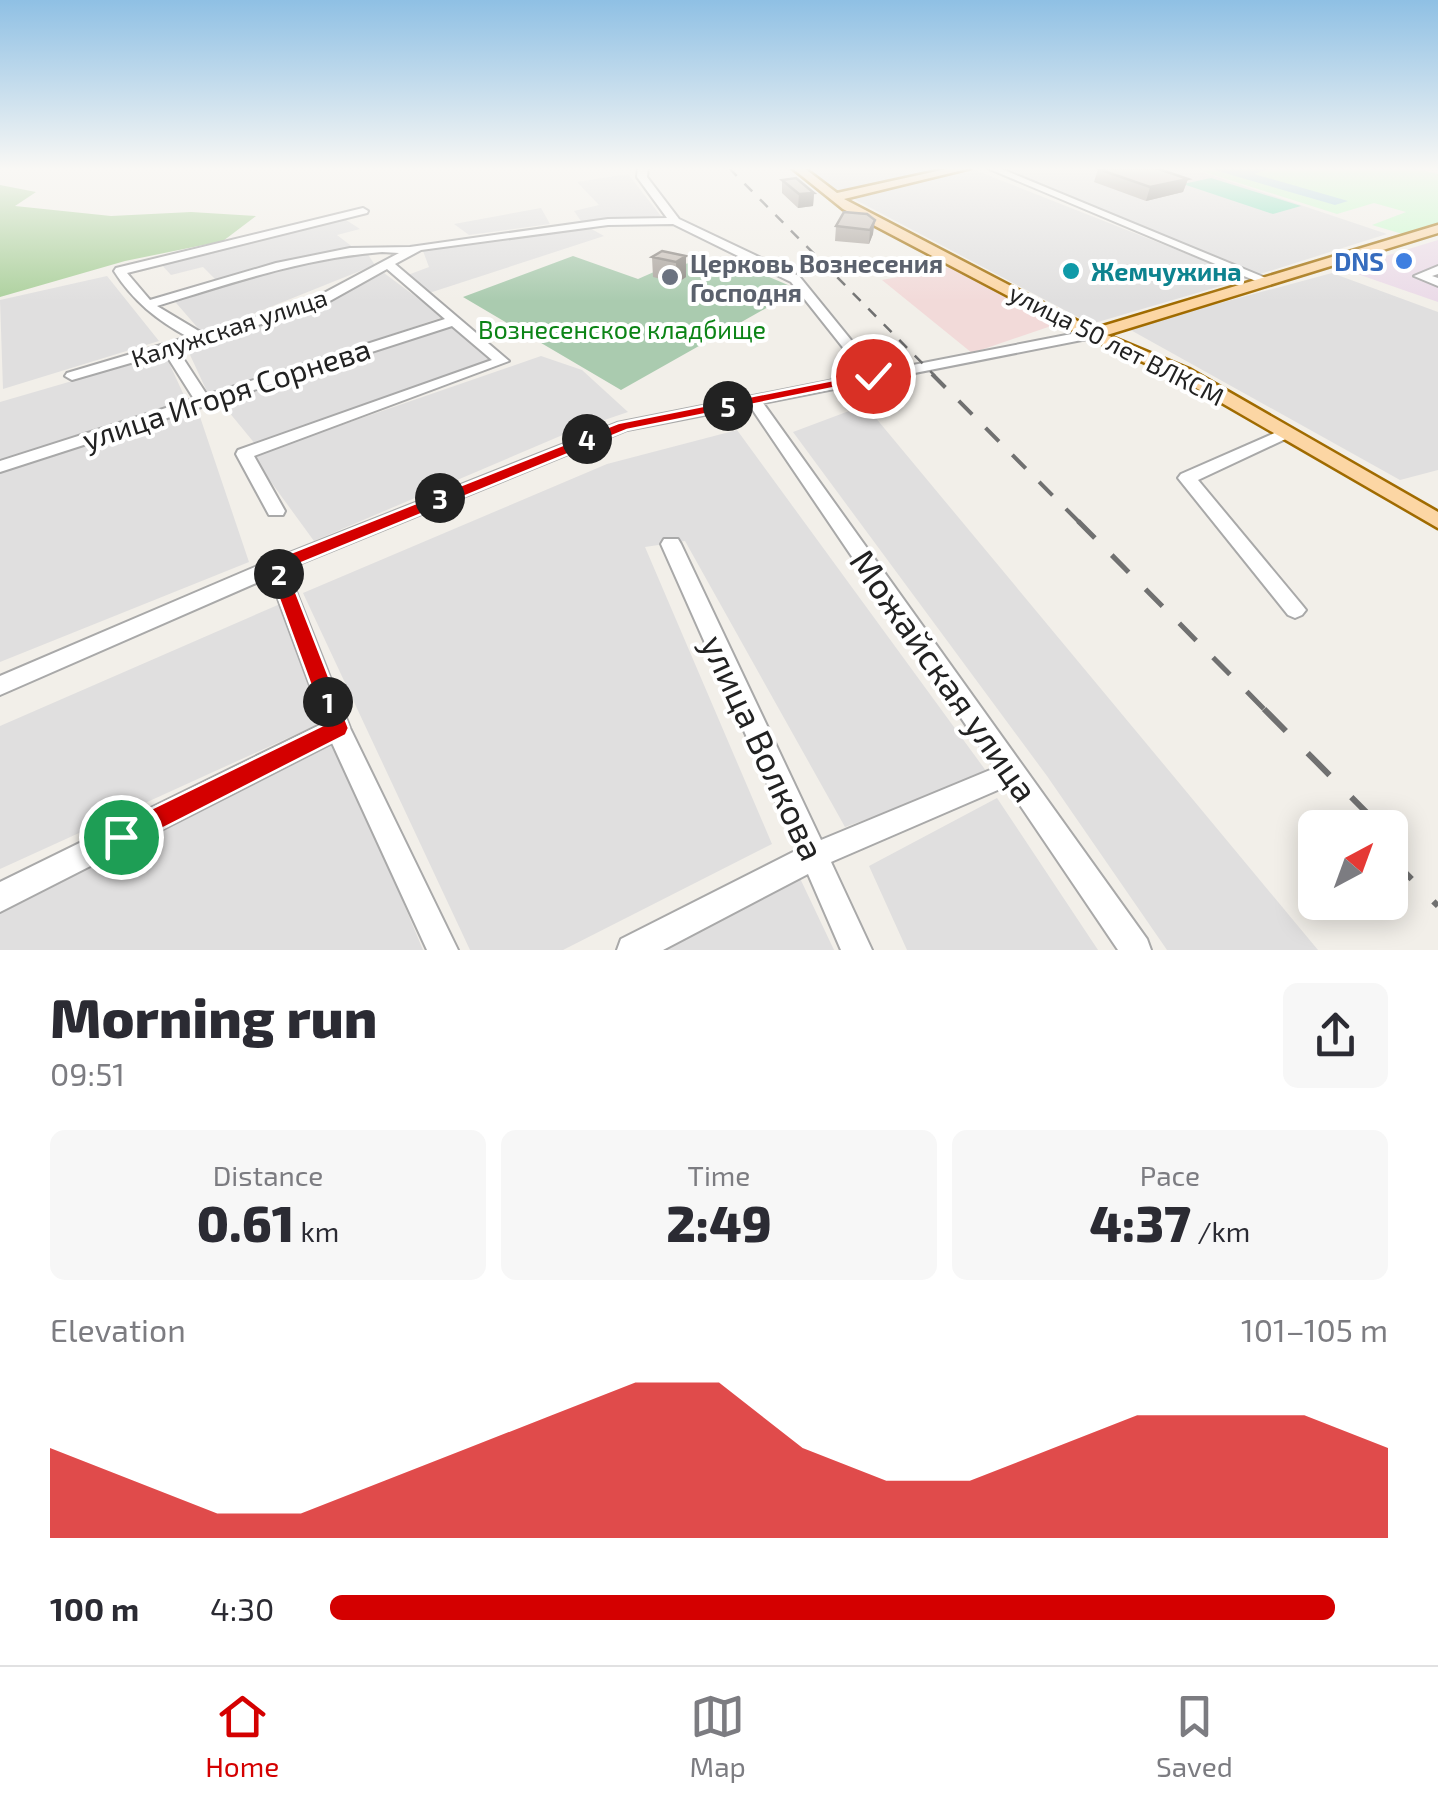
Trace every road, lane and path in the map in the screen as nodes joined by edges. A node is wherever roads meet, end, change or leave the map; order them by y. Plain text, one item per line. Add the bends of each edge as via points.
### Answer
1 (357, 212) edge
2 (668, 212) edge
3 (865, 212) edge
4 (1099, 212) edge
5 (675, 221) junction
6 (1438, 229) edge
7 (412, 250) junction
8 (389, 265) junction
9 (1438, 270) edge
10 (1267, 281) junction
11 (1438, 282) edge
12 (149, 304) junction
13 (453, 321) junction
14 (1092, 334) junction
15 (201, 338) junction
16 (168, 348) junction
17 (72, 376) dead end
18 (873, 376) junction
19 (202, 400) junction
20 (754, 401) junction
21 (1286, 433) junction
22 (0, 466) edge
23 (276, 512) dead end
24 (1438, 521) edge
25 (671, 544) dead end
26 (276, 566) junction
27 (1295, 610) dead end
28 (0, 686) edge
29 (338, 728) junction
30 (1013, 772) junction
31 (814, 856) junction
32 (0, 897) edge
33 (443, 950) edge
34 (632, 950) edge
35 (857, 950) edge
36 (1136, 950) edge

1 - 12 street via 120,271
2 - 5 street
3 - 14 main road, улица 50 лет ВЛКСМ
4 - 10 street
5 - 7 street, Калужская улица via 608,222
5 - 18 street via 794,278
6 - 10 main road
7 - 8 street, Калужская улица
7 - 12 street via 380,246
8 - 13 street
8 - 15 street, Калужская улица via 314,304
9 - 11 street via 1420,276
10 - 14 main road
12 - 15 street
13 - 19 street, улица Игоря Сорнева
13 - 23 street via 502,361 244,454
14 - 18 street
14 - 21 main road, улица 50 лет ВЛКСМ via 1183,373
15 - 16 street, Калужская улица
16 - 17 street, Калужская улица
16 - 19 street
18 - 20 street
19 - 22 street, улица Игоря Сорнева
20 - 26 street via 623,426
20 - 30 street, Можайская улица
21 - 24 main road, улица 50 лет ВЛКСМ
21 - 27 street via 1188,478
25 - 31 street, улица Волкова
26 - 28 street
26 - 29 street
29 - 32 street
29 - 33 street
30 - 31 street
30 - 36 street, Можайская улица
31 - 34 street
31 - 35 street, улица Волкова

